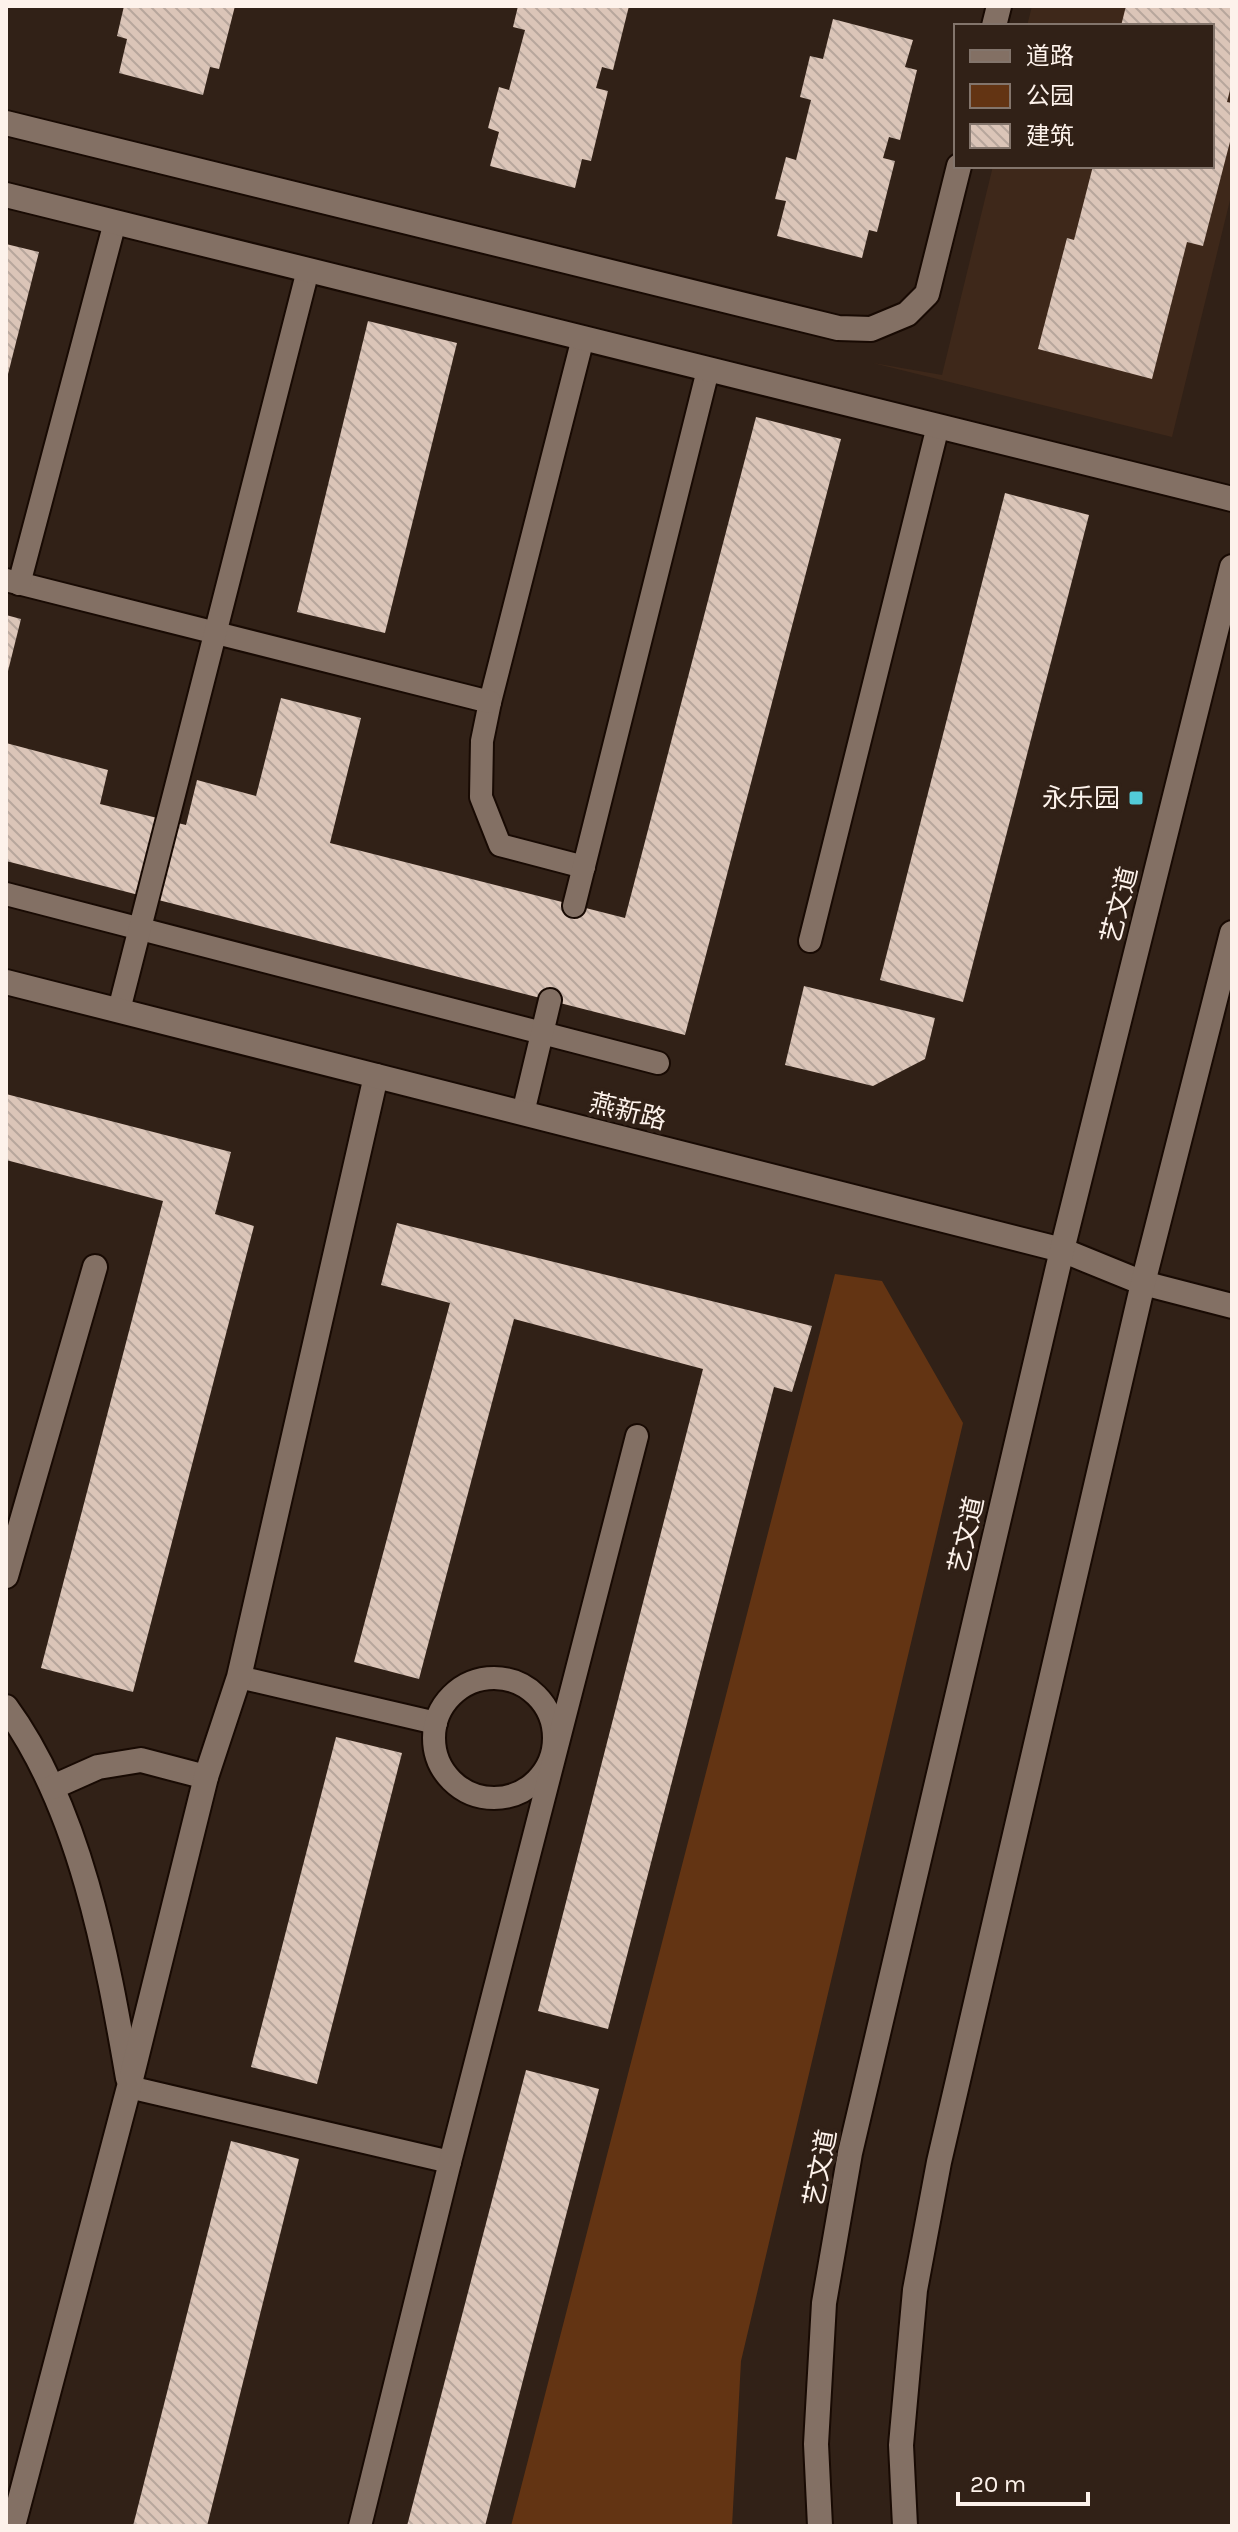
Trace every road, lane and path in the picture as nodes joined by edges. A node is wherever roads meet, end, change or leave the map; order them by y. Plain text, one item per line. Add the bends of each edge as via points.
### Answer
1 (6, 123) edge
2 (958, 168) edge
3 (6, 195) edge
4 (115, 222) junction
5 (308, 270) junction
6 (583, 338) junction
7 (708, 370) junction
8 (938, 426) junction
9 (1232, 499) edge
10 (1232, 567) edge
11 (12, 582) edge
12 (215, 634) junction
13 (490, 702) junction
14 (584, 867) junction
15 (6, 894) edge
16 (574, 906) dead end
17 (140, 928) junction
18 (1232, 933) edge
19 (810, 941) dead end
20 (6, 982) edge
21 (550, 1000) dead end
22 (119, 1010) junction
23 (543, 1033) junction
24 (658, 1063) dead end
25 (376, 1076) junction
26 (523, 1113) junction
27 (1062, 1250) junction
28 (95, 1267) dead end
29 (1143, 1283) junction
30 (1232, 1306) edge
31 (637, 1436) dead end
32 (6, 1576) edge
33 (239, 1677) junction
34 (7, 1709) edge
35 (436, 1723) junction
36 (555, 1747) junction
37 (206, 1777) junction
38 (53, 1787) junction
39 (129, 2087) junction
40 (450, 2162) junction
41 (13, 2526) edge
42 (360, 2526) edge
43 (820, 2526) edge
44 (905, 2526) edge

1 - 2 street via 838,328 871,329 907,314 927,294
3 - 4 street
4 - 5 street
4 - 11 lane
5 - 6 street
5 - 12 lane
6 - 7 street
6 - 13 lane
7 - 8 street
7 - 14 lane
8 - 9 street
8 - 19 lane
10 - 27 street, 艺文道
11 - 12 lane
12 - 13 lane
12 - 17 lane
13 - 14 lane via 482,741 481,797 500,845
14 - 16 lane
15 - 17 lane
17 - 22 lane
17 - 23 lane
18 - 29 street
20 - 22 street, 燕新路
21 - 23 lane
22 - 25 street, 燕新路
23 - 24 lane
23 - 26 lane
25 - 26 street, 燕新路
25 - 33 street
26 - 27 street, 燕新路
27 - 29 street, 燕新路
27 - 43 street, 艺文道 via 850,2153 824,2303 816,2444
28 - 32 street
29 - 30 street, 燕新路
29 - 44 street via 936,2177 915,2290 901,2445
31 - 36 lane
33 - 35 lane
33 - 37 street
34 - 38 street
35 - 36 lane via 458,1689 497,1677 534,1692 547,1708
35 - 36 lane via 438,1761 448,1778 481,1798 519,1794 535,1783
36 - 40 lane
37 - 38 street via 141,1760 98,1767
37 - 39 street
38 - 39 street via 110,1974
39 - 40 lane
39 - 41 street
40 - 42 lane

